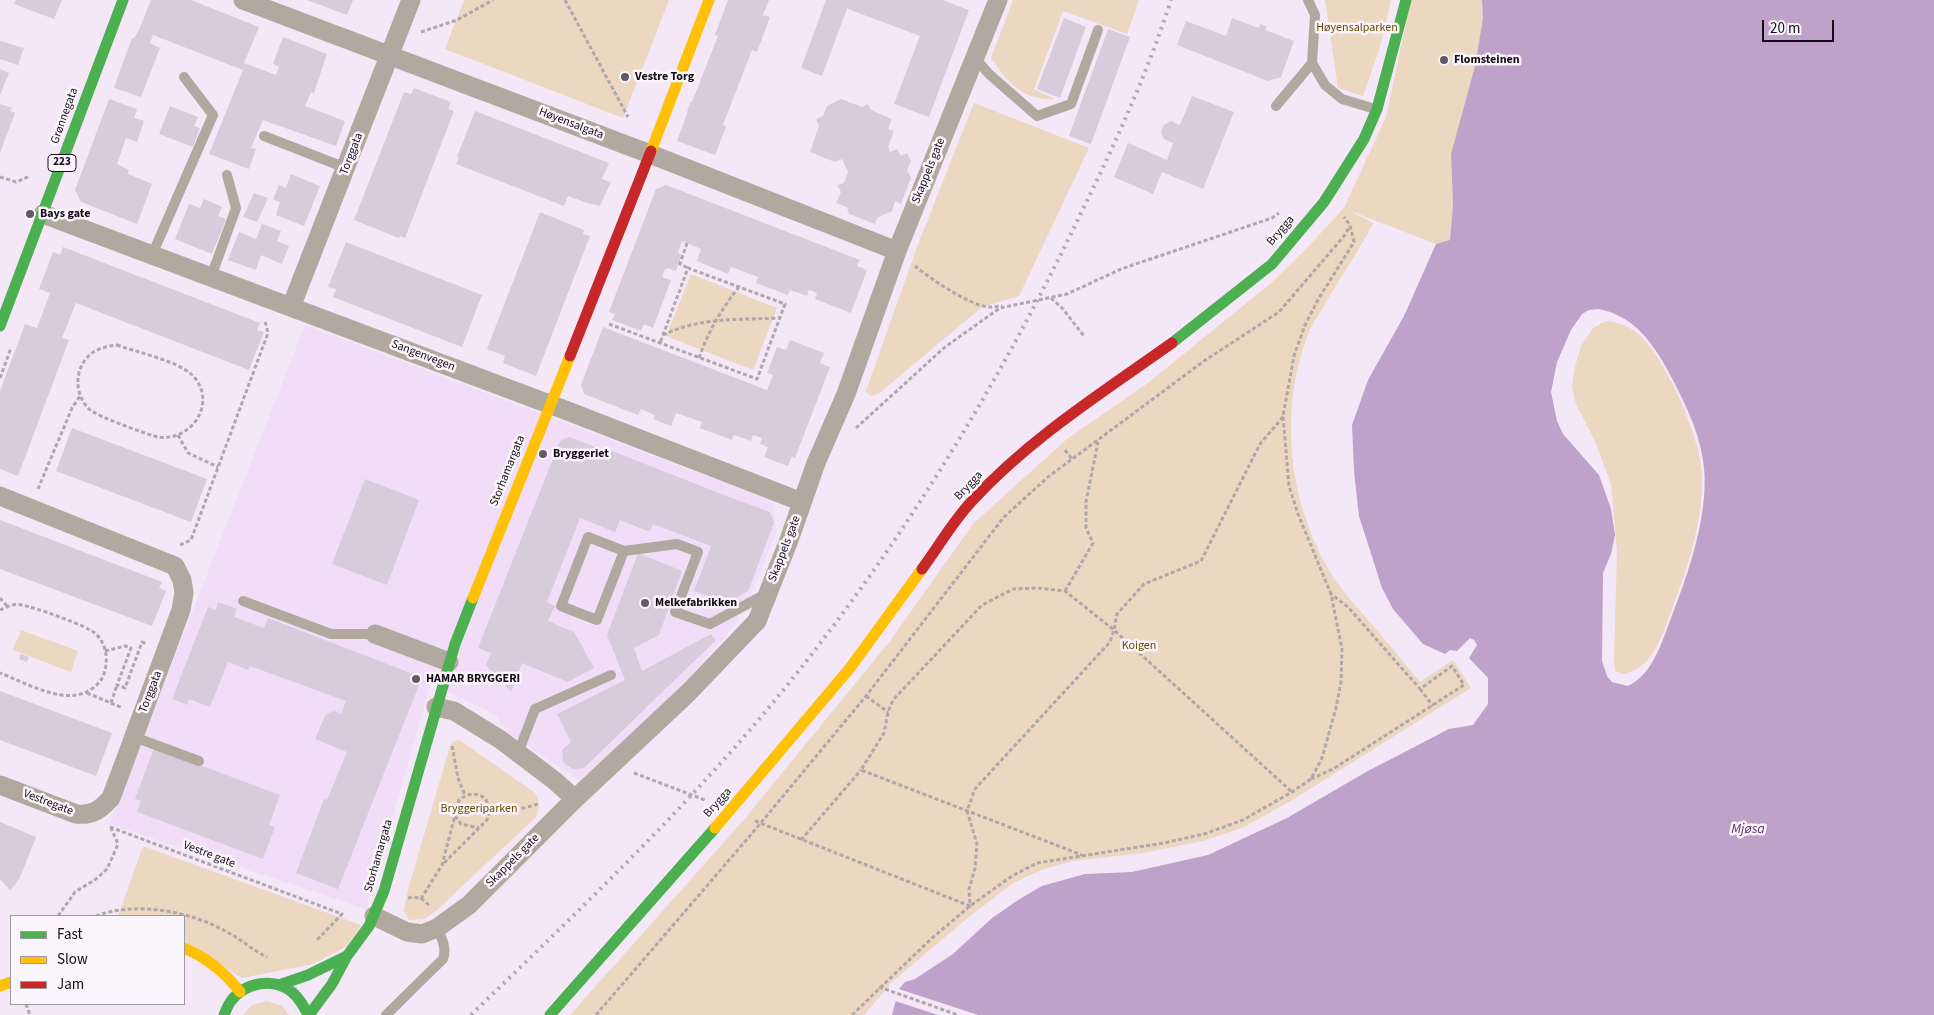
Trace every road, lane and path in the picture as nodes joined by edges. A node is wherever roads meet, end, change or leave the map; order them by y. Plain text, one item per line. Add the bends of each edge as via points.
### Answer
1 (122, 0) edge
2 (243, 0) edge
3 (411, 0) edge
4 (492, 0) edge
5 (565, 0) edge
6 (709, 0) edge
7 (998, 0) edge
8 (1308, 0) edge
9 (1406, 0) edge
10 (1098, 30) dead end
11 (392, 49) junction
12 (975, 58) junction
13 (1312, 63) junction
14 (184, 77) dead end
15 (1276, 106) dead end
16 (1376, 109) junction
17 (628, 117) dead end
18 (264, 136) dead end
19 (650, 154) junction
20 (346, 168) junction
21 (227, 175) dead end
22 (1286, 209) dead end
23 (43, 214) junction
24 (1343, 216) dead end
25 (1350, 225) junction
26 (688, 243) dead end
27 (898, 251) junction
28 (152, 255) junction
29 (688, 268) junction
30 (211, 277) junction
31 (739, 286) junction
32 (1050, 297) junction
33 (1007, 306) junction
34 (292, 307) junction
35 (257, 317) dead end
36 (779, 318) junction
37 (716, 320) junction
38 (608, 324) dead end
39 (0, 326) edge
40 (663, 335) junction
41 (1084, 336) dead end
42 (14, 341) dead end
43 (660, 343) junction
44 (699, 358) junction
45 (0, 378) edge
46 (80, 396) junction
47 (550, 404) junction
48 (1283, 416) junction
49 (852, 432) dead end
50 (178, 435) junction
51 (1098, 441) junction
52 (218, 466) junction
53 (0, 496) edge
54 (802, 502) junction
55 (30, 508) junction
56 (179, 545) dead end
57 (624, 551) junction
58 (1065, 591) junction
59 (768, 593) junction
60 (1331, 594) junction
61 (0, 598) edge
62 (242, 601) dead end
63 (7, 606) junction
64 (0, 610) edge
65 (1114, 630) junction
66 (375, 634) joint
67 (150, 645) dead end
68 (105, 651) junction
69 (449, 662) junction
70 (0, 673) edge
71 (611, 675) dead end
72 (117, 685) junction
73 (1420, 689) junction
74 (87, 693) junction
75 (866, 696) junction
76 (110, 703) junction
77 (1432, 706) junction
78 (436, 707) junction
79 (126, 709) dead end
80 (888, 712) junction
81 (134, 737) junction
82 (450, 743) dead end
83 (518, 753) junction
84 (199, 761) dead end
85 (612, 765) junction
86 (861, 770) junction
87 (1311, 779) junction
88 (0, 785) edge
89 (1292, 792) junction
90 (465, 795) junction
91 (575, 799) junction
92 (541, 803) dead end
93 (489, 808) junction
94 (730, 810) junction
95 (967, 811) junction
96 (97, 812) junction
97 (455, 816) junction
98 (760, 824) junction
99 (110, 828) junction
100 (479, 828) junction
101 (801, 840) junction
102 (1082, 855) junction
103 (442, 866) junction
104 (421, 898) junction
105 (402, 900) dead end
106 (970, 906) junction
107 (59, 915) edge
108 (98, 915) edge
109 (182, 915) edge
110 (185, 916) edge
111 (374, 916) junction
112 (437, 928) junction
113 (312, 945) dead end
114 (185, 948) edge
115 (347, 956) junction
116 (274, 958) dead end
117 (279, 985) junction
118 (879, 987) junction
119 (240, 992) junction
120 (224, 1015) edge
121 (308, 1015) edge
122 (386, 1015) edge
123 (550, 1015) edge
124 (596, 1015) edge
125 (852, 1015) edge
126 (958, 1015) edge

1 - 23 main road, Grønnegata / 223
2 - 11 street, Høyensalgata
3 - 11 street, Torggata
4 - 11 path via 457,20
5 - 17 path
6 - 19 main road, Storhamargata
7 - 12 street, Skappels gate
8 - 13 lane via 1315,15
9 - 16 main road, Brygga
10 - 12 lane via 1070,104 1037,116
11 - 19 street, Høyensalgata
11 - 20 street, Torggata
12 - 27 street, Skappels gate
13 - 15 lane
13 - 16 lane via 1325,85 1342,98
14 - 28 lane via 213,115
16 - 94 main road, Brygga via 1364,139 1324,202 1272,264 1184,335 1050,430 971,502 850,668
18 - 20 lane
19 - 27 street, Høyensalgata
19 - 47 main road, Storhamargata
20 - 34 street, Torggata
21 - 30 lane via 236,208
22 - 32 path via 1272,218 1121,269 1067,294
23 - 28 street, Sangenvegen
23 - 39 main road, Grønnegata / 223
24 - 25 path
25 - 48 path via 1354,242 1319,298 1302,333 1294,356
25 - 51 path via 1279,312 1204,361
26 - 29 path via 680,264
27 - 33 path via 926,275 968,300 988,307
27 - 54 street, Skappels gate via 846,394
28 - 30 street, Sangenvegen
29 - 31 path
29 - 40 path
30 - 34 street, Sangenvegen
31 - 36 path via 785,304
31 - 37 path
32 - 33 path
32 - 41 path
33 - 49 path via 945,347
34 - 47 street, Sangenvegen
35 - 52 path via 266,321 268,333
36 - 37 path
36 - 44 path via 757,379
37 - 40 path via 684,326
37 - 44 path
38 - 43 path
40 - 43 path
42 - 45 path
43 - 44 path
46 - 50 path via 92,412 155,437
46 - 50 path via 79,371 91,354 103,347 117,345 181,367 200,387 203,400 194,426
46 - 55 path
47 - 54 street, Sangenvegen
47 - 69 main road, Storhamargata
48 - 60 path via 1289,486 1314,558
48 - 65 path via 1260,444 1201,561 1144,584 1117,614
50 - 52 path via 188,453
51 - 58 path via 1086,502 1086,528 1093,543
51 - 75 path via 1048,476 1004,517
52 - 56 path via 191,540
53 - 55 street
54 - 59 street, Skappels gate
55 - 81 street, Torggata via 175,566 182,580 182,610
57 - 57 lane via 598,620 561,606 588,537
57 - 59 lane via 676,544 698,552 675,612 710,624
58 - 65 path
58 - 80 path via 1013,588 982,605 893,700
59 - 85 street, Skappels gate via 757,621
60 - 73 path via 1348,607
60 - 87 path via 1342,649 1341,682 1322,758
61 - 63 path
62 - 66 lane via 331,634
63 - 64 path
63 - 68 path via 21,604 85,626 96,634
65 - 89 path
65 - 95 path via 1110,642 975,789
66 - 69 street
67 - 72 path via 142,642 125,688
68 - 72 path via 125,646 131,648
68 - 74 path via 105,673 98,685
69 - 78 main road, Storhamargata
70 - 74 path via 59,696
71 - 83 lane via 535,710
72 - 76 path
73 - 77 path
73 - 77 path via 1452,666 1464,685
74 - 76 path
75 - 80 path
75 - 98 path
76 - 79 path
77 - 87 path via 1333,769
78 - 83 street via 454,711
78 - 111 main road, Storhamargata
80 - 86 path via 884,732
81 - 84 lane
81 - 96 street, Torggata via 111,798
82 - 90 path
83 - 91 street
85 - 91 street, Skappels gate
85 - 94 path
86 - 95 path
86 - 101 path
87 - 89 path
88 - 96 street, Vestregate via 76,814 86,816
89 - 102 path via 1243,820 1204,834
90 - 93 path via 479,794
90 - 97 path
91 - 112 street, Skappels gate via 469,905
92 - 93 path via 524,808
93 - 100 path via 487,820
94 - 98 path
94 - 123 main road, Brygga
95 - 102 path
95 - 106 path via 977,844 969,889
96 - 99 path
97 - 100 path via 461,824
97 - 103 path
98 - 101 path
98 - 124 path
99 - 107 path via 118,844 107,869 75,892
99 - 113 path, Vestre gate via 342,914
100 - 103 path
101 - 106 path
102 - 106 path via 1037,863 1012,876
103 - 104 path
104 - 105 path
104 - 112 path via 430,907
106 - 118 path
108 - 109 path via 134,908
110 - 116 path via 208,922 252,950
111 - 112 street, Skappels gate via 412,933 426,933
111 - 115 main road, Storhamargata
112 - 122 lane via 444,943 443,959
114 - 119 main road via 217,967
115 - 117 main road, Storhamargata
115 - 121 main road, Storhamargata via 332,984
117 - 119 main road, Storhamargata via 259,984
117 - 121 main road via 298,997
118 - 125 path
118 - 126 path
119 - 120 main road

